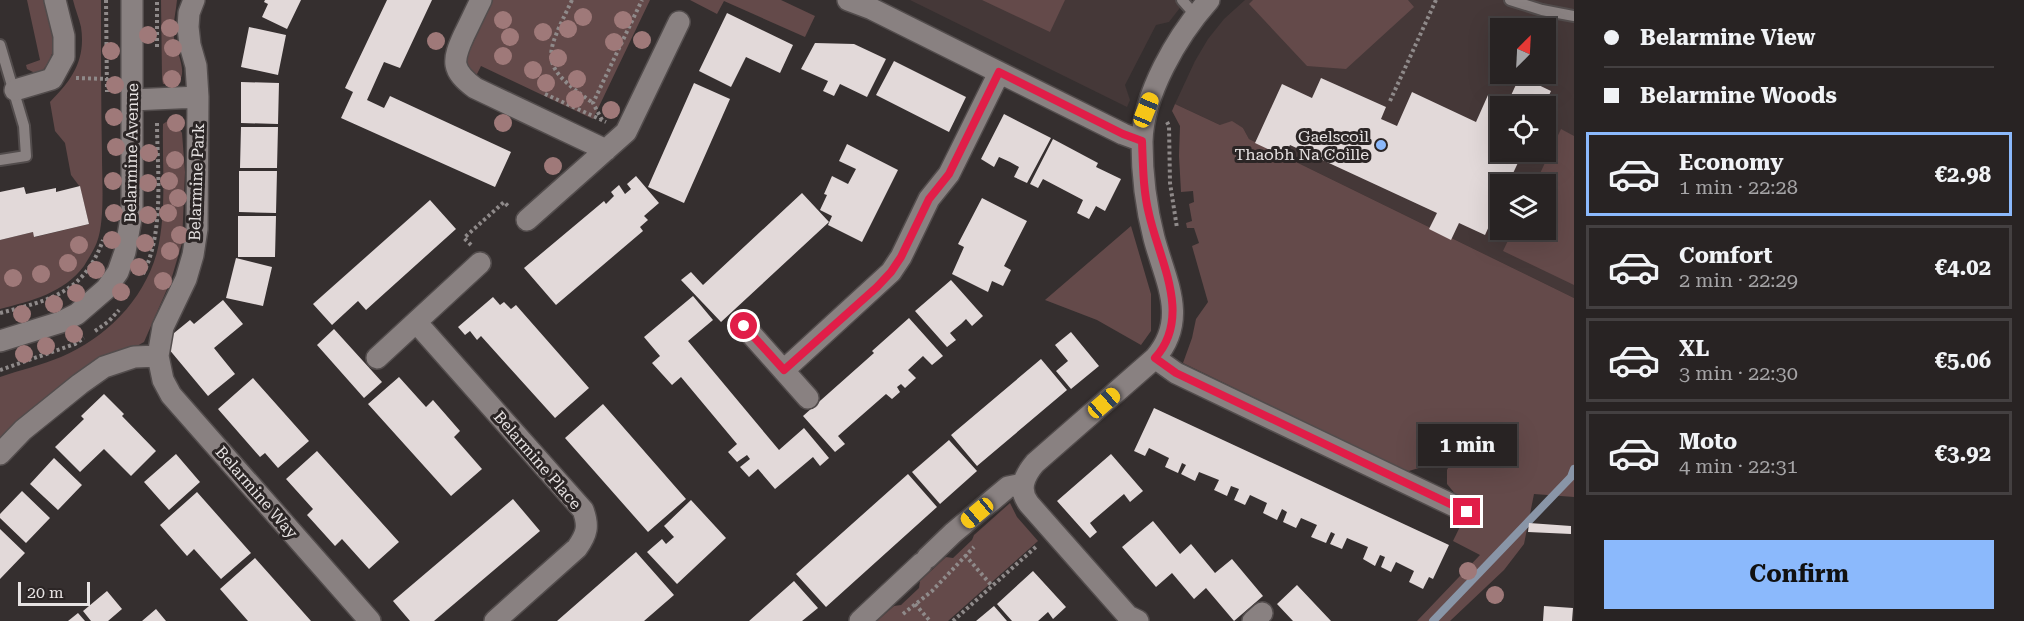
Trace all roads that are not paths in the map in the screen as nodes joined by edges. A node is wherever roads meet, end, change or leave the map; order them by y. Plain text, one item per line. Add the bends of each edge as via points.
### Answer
1 (55, 0) edge
2 (132, 0) edge
3 (194, 0) edge
4 (481, 0) edge
5 (848, 0) edge
6 (1510, 0) edge
7 (1196, 5) edge
8 (1574, 16) edge
9 (679, 22) dead end
10 (0, 45) edge
11 (999, 72) junction
12 (15, 90) junction
13 (132, 90) junction
14 (198, 97) junction
15 (1142, 141) junction
16 (606, 150) junction
17 (0, 160) edge
18 (527, 220) road end
19 (480, 263) road end
20 (416, 322) junction
21 (744, 326) dead end
22 (0, 341) edge
23 (158, 356) junction
24 (377, 358) dead end
25 (1155, 358) junction
26 (784, 370) junction
27 (808, 398) dead end
28 (0, 454) edge
29 (1023, 484) junction
30 (1467, 512) dead end
31 (370, 621) edge
32 (495, 621) edge
33 (860, 621) edge
34 (1138, 621) edge

1 - 12 street via 64,36 64,57 52,79
2 - 13 street, Belarmine Avenue
3 - 14 street, Belarmine Park via 188,27
4 - 16 street via 456,52 463,79
5 - 11 street
6 - 8 lane
7 - 15 street via 1146,110
9 - 16 street via 631,124
10 - 12 lane
11 - 15 street
11 - 26 street via 949,174 929,199 891,272
12 - 17 lane via 26,156
13 - 14 street
13 - 22 street, Belarmine Avenue via 132,213 118,272 106,289 77,314
14 - 23 street, Belarmine Park via 197,229 193,255 163,327
15 - 25 street via 1148,211 1174,306 1164,348
16 - 18 street
19 - 20 street
20 - 24 street
20 - 32 street, Belarmine Place via 583,510 588,523 586,536 577,549
21 - 26 street
23 - 28 street via 134,357 104,367 22,430
23 - 31 street, Belarmine Way via 171,395
25 - 29 street via 1035,463
25 - 30 street via 1176,373
26 - 27 street
29 - 33 street via 1008,487
29 - 34 street via 1023,497 1052,532 1128,616

